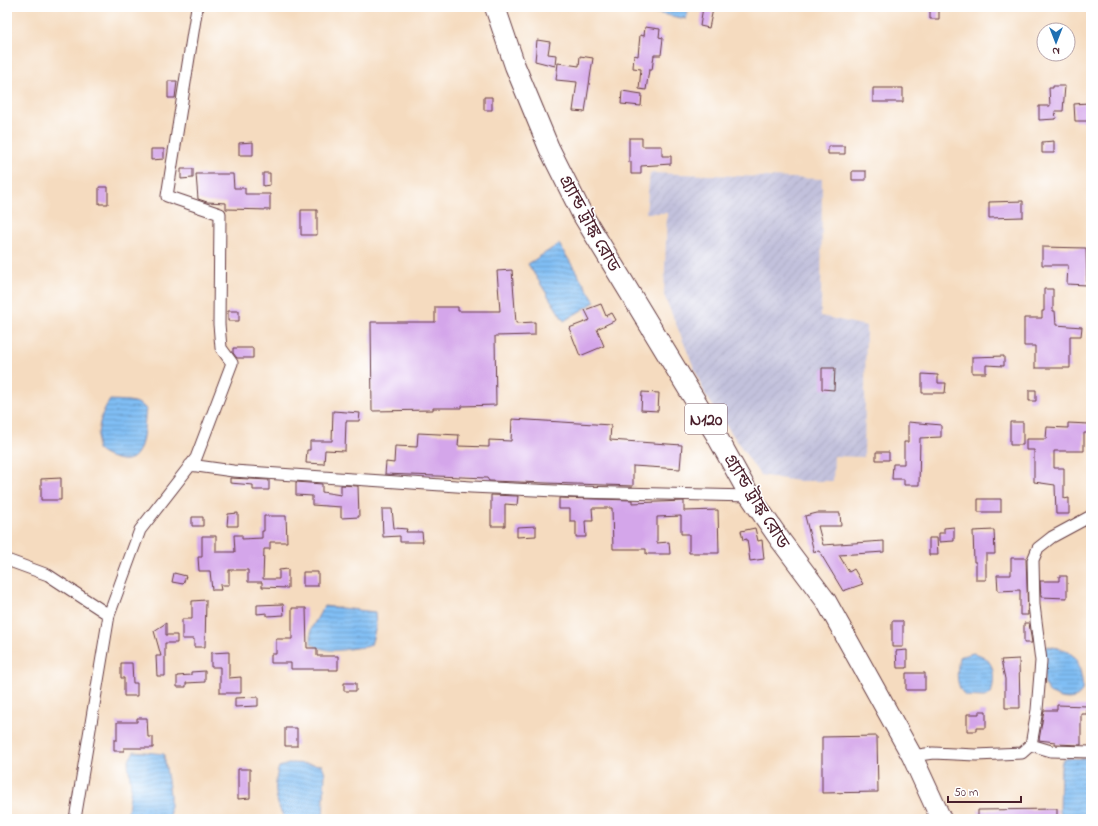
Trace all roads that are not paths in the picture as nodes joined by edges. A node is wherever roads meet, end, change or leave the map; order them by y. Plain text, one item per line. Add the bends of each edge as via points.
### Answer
1 (196, 7) edge
2 (495, 7) edge
3 (190, 465) junction
4 (750, 496) junction
5 (1091, 516) edge
6 (7, 560) edge
7 (109, 615) junction
8 (1031, 745) junction
9 (1091, 752) edge
10 (912, 756) junction
11 (75, 819) edge
12 (941, 819) edge

1 - 3 street via 167,196 220,214 219,324 221,348 232,364 196,458
2 - 4 highway, গ্র্যান্ড ট্রাঙ্ক রোড / N120 via 549,148 582,214 715,433
3 - 4 street via 255,473 471,487
3 - 7 street via 140,530
4 - 10 highway, গ্র্যান্ড ট্রাঙ্ক রোড / N120 via 826,601
5 - 8 street via 1038,548 1033,560 1034,605 1041,661
6 - 7 street via 48,575
7 - 11 street
8 - 9 street via 1051,751
8 - 10 street via 1022,753 933,753
10 - 12 highway, গ্র্যান্ড ট্রাঙ্ক রোড / N120

